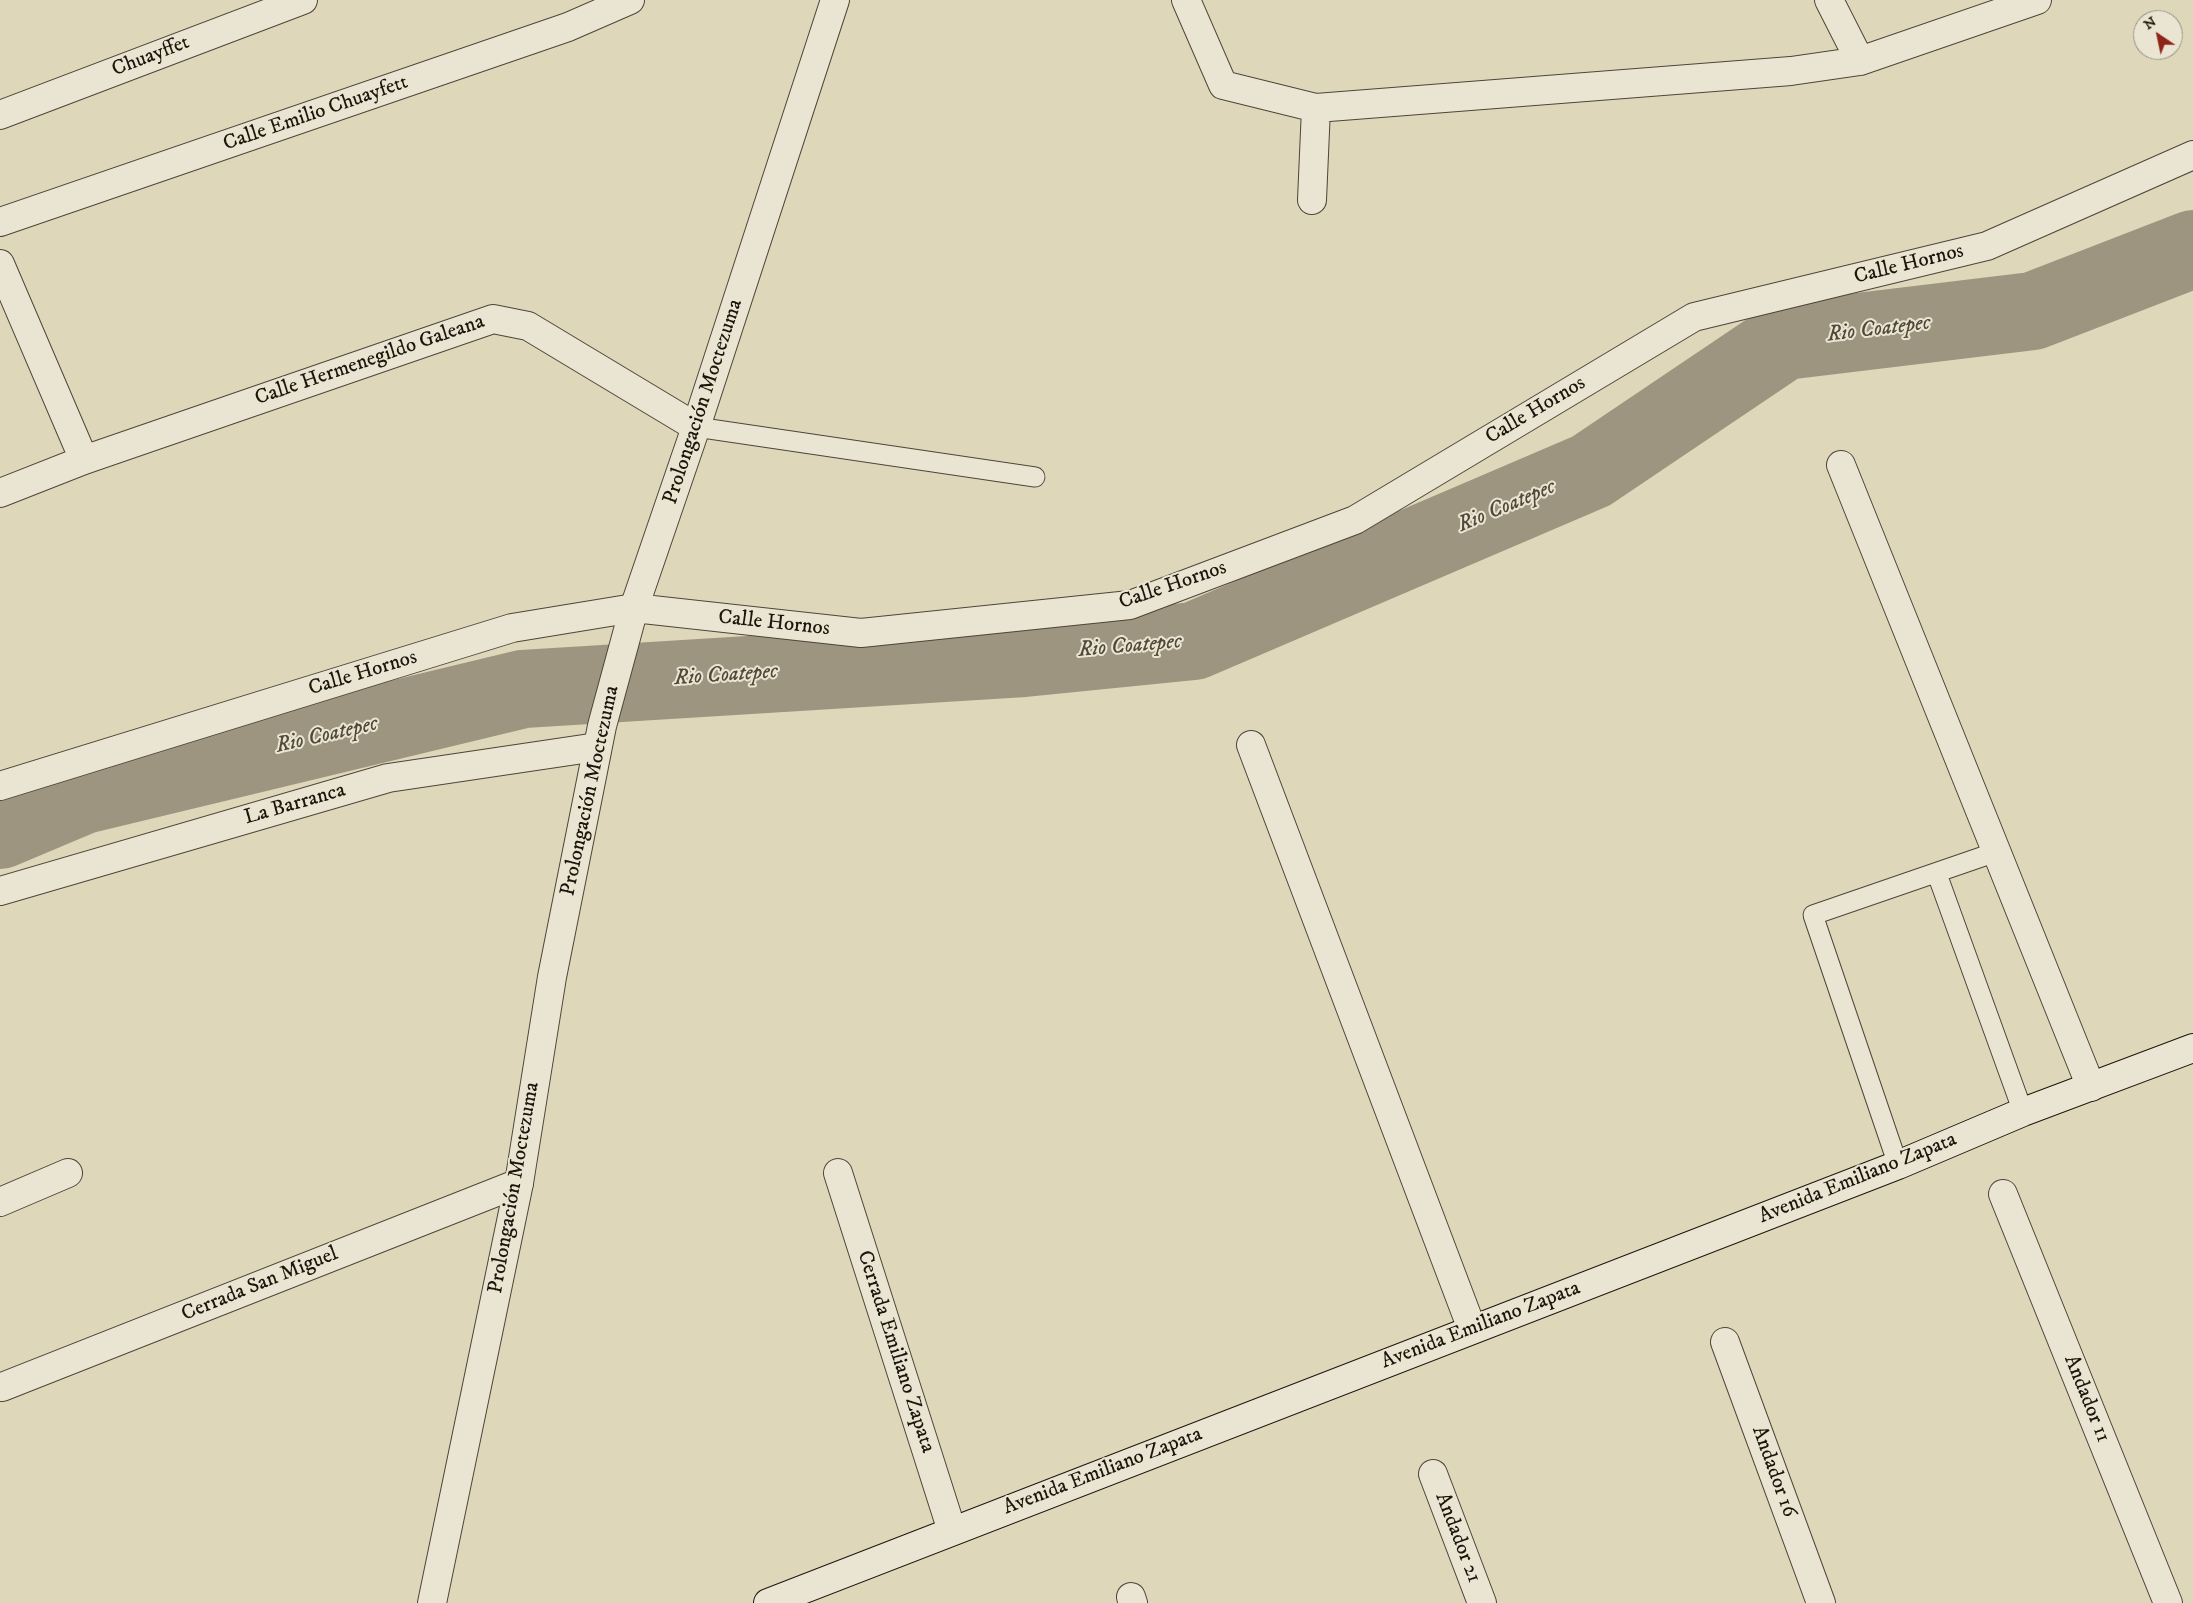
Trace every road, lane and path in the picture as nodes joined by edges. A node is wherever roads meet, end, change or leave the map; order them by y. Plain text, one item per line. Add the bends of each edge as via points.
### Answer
1 (303, 0) edge
2 (630, 0) edge
3 (835, 0) edge
4 (1186, 0) edge
5 (1829, 0) edge
6 (2037, 0) edge
7 (1860, 61) junction
8 (1316, 108) junction
9 (0, 115) edge
10 (2193, 155) edge
11 (1312, 200) dead end
12 (0, 222) edge
13 (0, 264) edge
14 (696, 427) junction
15 (84, 460) junction
16 (1841, 465) dead end
17 (1035, 477) dead end
18 (0, 493) edge
19 (631, 619) junction
20 (600, 736) junction
21 (1251, 745) dead end
22 (0, 786) edge
23 (1996, 852) junction
24 (1936, 874) junction
25 (0, 891) edge
26 (2193, 1048) edge
27 (2091, 1087) junction
28 (2023, 1112) junction
29 (1898, 1165) junction
30 (68, 1173) dead end
31 (838, 1173) dead end
32 (519, 1183) junction
33 (2003, 1194) dead end
34 (0, 1202) edge
35 (1472, 1329) junction
36 (1725, 1342) dead end
37 (2, 1387) dead end
38 (1433, 1474) dead end
39 (952, 1531) junction
40 (432, 1603) edge
41 (768, 1603) edge
42 (1482, 1603) edge
43 (1821, 1603) edge
44 (2168, 1603) edge

1 - 9 street, Chuayffet
2 - 12 street, Calle Emilio Chuayfett via 568,27
3 - 14 street, Prolongación Moctezuma
4 - 8 street via 1223,85
5 - 7 street
6 - 7 street
7 - 8 street via 1781,71
8 - 11 street
10 - 19 street, Calle Hornos via 1987,246 1694,317 1355,520 1130,605 861,633
13 - 15 street
14 - 15 street, Calle Hermenegildo Galeana via 528,326 493,319
14 - 17 lane
14 - 19 street, Prolongación Moctezuma
15 - 18 street, Calle Hermenegildo Galeana
16 - 23 street
19 - 20 street, Prolongación Moctezuma
19 - 22 street, Calle Hornos via 512,628
20 - 25 street, La Barranca via 388,778
20 - 32 street, Prolongación Moctezuma via 552,977
21 - 35 street
23 - 24 lane
23 - 27 street
24 - 28 lane
24 - 29 lane via 1813,915
26 - 27 street, Avenida Emiliano Zapata
27 - 28 street, Avenida Emiliano Zapata
28 - 29 street, Avenida Emiliano Zapata
29 - 35 street, Avenida Emiliano Zapata
30 - 34 street
31 - 39 street, Cerrada Emiliano Zapata
32 - 37 street, Cerrada San Miguel
32 - 40 street, Prolongación Moctezuma
33 - 44 street, Andador 11
35 - 39 street, Avenida Emiliano Zapata
36 - 43 street, Andador 16
38 - 42 street, Andador 21
39 - 41 street, Avenida Emiliano Zapata

